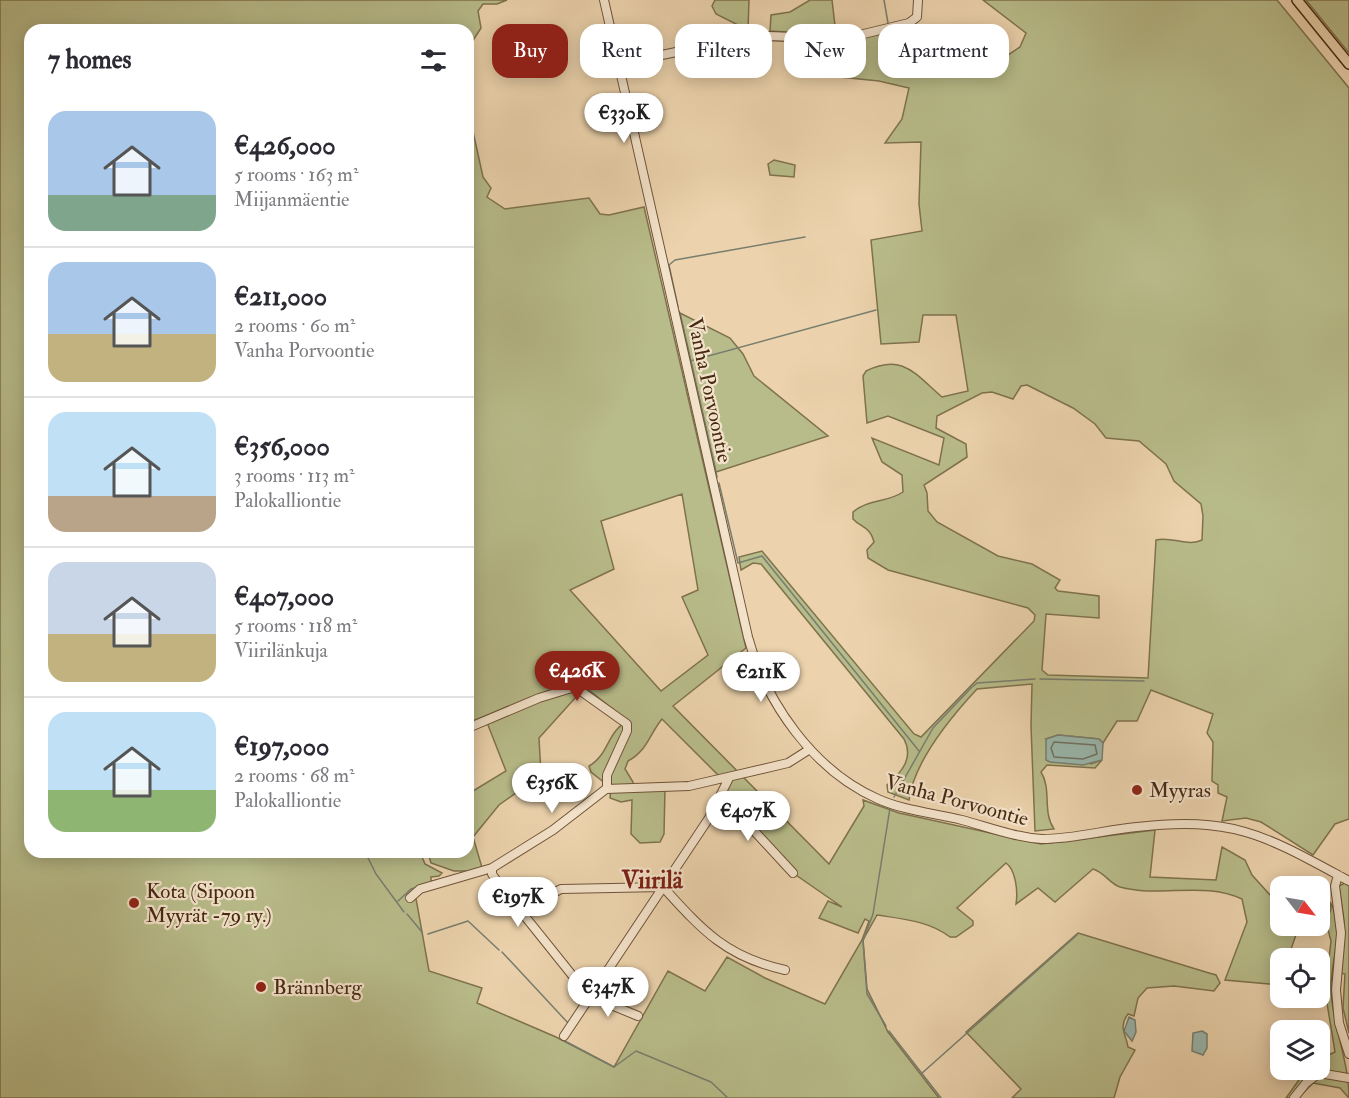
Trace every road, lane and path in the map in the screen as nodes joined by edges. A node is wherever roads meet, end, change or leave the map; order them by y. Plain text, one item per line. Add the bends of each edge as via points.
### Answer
1 (604, 0) edge
2 (918, 0) edge
3 (1297, 0) edge
4 (610, 24) edge
5 (663, 55) edge
6 (1349, 64) edge
7 (622, 78) edge
8 (474, 725) edge
9 (810, 749) junction
10 (729, 778) junction
11 (607, 788) junction
12 (721, 795) junction
13 (492, 868) junction
14 (793, 873) dead end
15 (1338, 875) junction
16 (1349, 881) edge
17 (663, 887) junction
18 (410, 897) dead end
19 (520, 910) junction
20 (785, 970) dead end
21 (592, 995) junction
22 (638, 1016) dead end
23 (564, 1036) dead end
24 (1349, 1054) edge
25 (1349, 1078) edge
26 (1294, 1098) edge

1 - 4 street, Vanha Porvoontie
2 - 5 street via 917,17 909,23 843,39 757,36
3 - 6 main road
7 - 9 street, Vanha Porvoontie via 754,660 771,694
8 - 11 street via 575,687 627,724 607,775
9 - 10 street via 788,763
9 - 15 street, Vanha Porvoontie via 850,783 879,800 1018,836 1060,839 1136,827 1225,825 1263,836
10 - 11 street via 684,787
10 - 12 street
11 - 13 street via 553,830
12 - 14 street
12 - 17 street
13 - 18 street via 420,888
13 - 19 street via 492,874
15 - 16 street, Vanha Porvoontie
15 - 24 street via 1335,891 1341,933 1336,1002
17 - 19 street via 561,889
17 - 20 street via 717,943
17 - 21 street
19 - 21 street
21 - 22 street
21 - 23 street
25 - 26 street via 1319,1073

